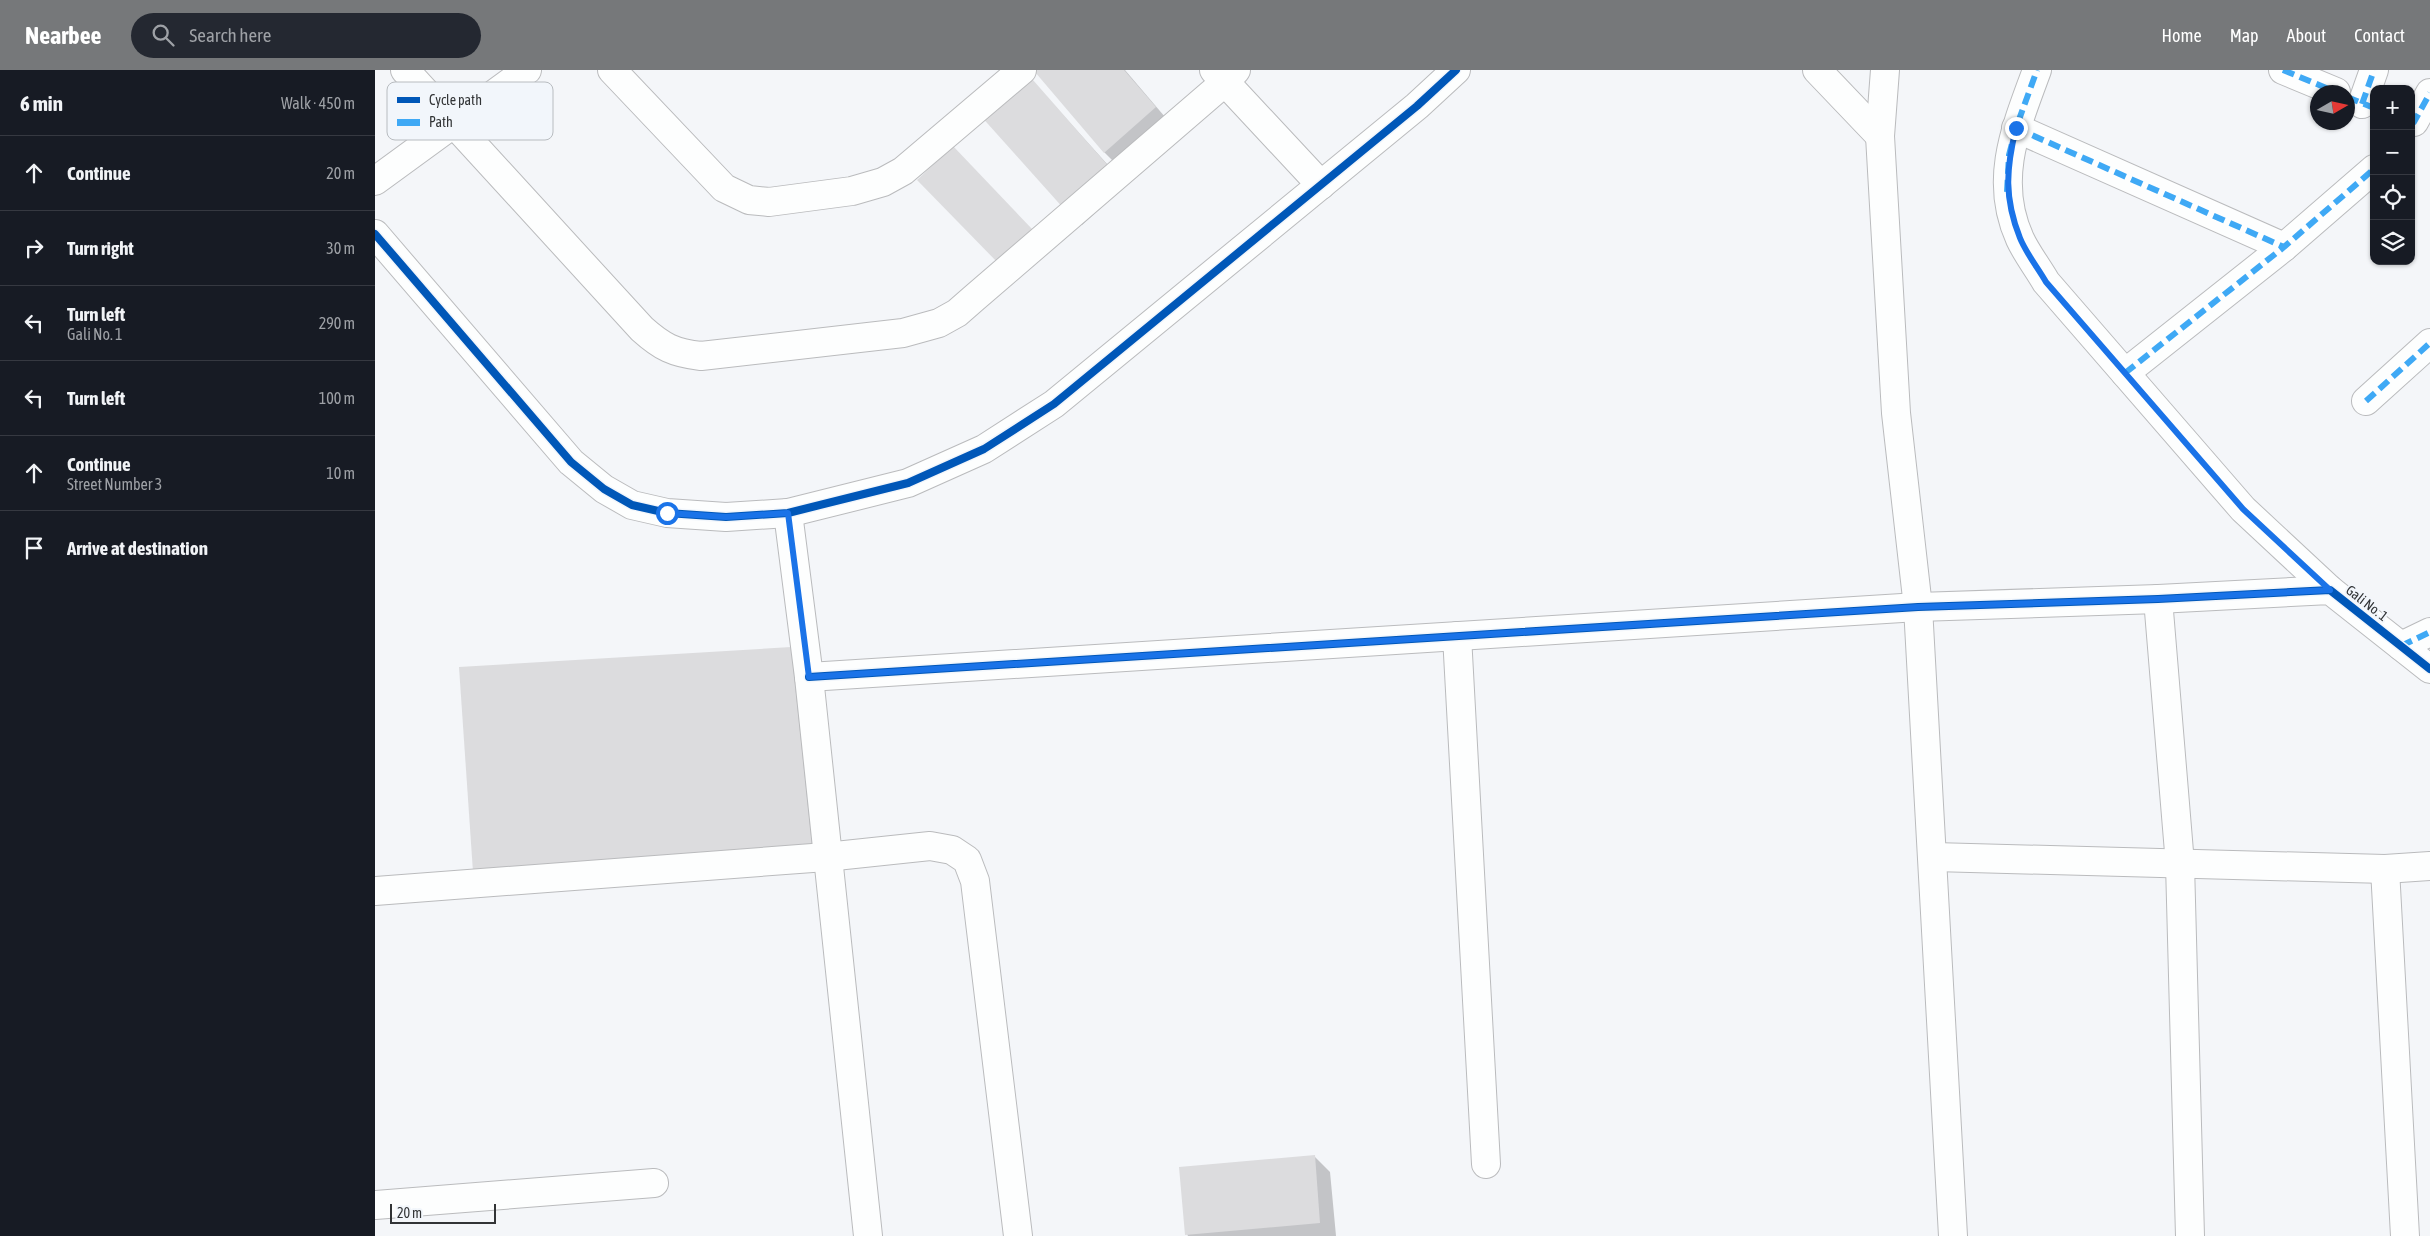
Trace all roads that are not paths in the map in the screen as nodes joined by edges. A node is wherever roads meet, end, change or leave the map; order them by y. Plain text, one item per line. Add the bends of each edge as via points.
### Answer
1 (405, 70) edge
2 (527, 70) edge
3 (612, 70) edge
4 (1022, 70) edge
5 (1455, 70) edge
6 (1817, 70) edge
7 (1885, 70) edge
8 (2037, 70) edge
9 (2283, 70) edge
10 (2373, 70) edge
11 (1225, 74) edge
12 (416, 82) edge
13 (511, 82) edge
14 (2319, 85) edge
15 (2430, 93) edge
16 (2361, 103) edge
17 (2415, 118) edge
18 (2016, 128) junction
19 (1880, 136) junction
20 (433, 140) edge
21 (470, 140) edge
22 (2370, 172) edge
23 (375, 181) edge
24 (1321, 185) junction
25 (375, 234) edge
26 (2284, 247) junction
27 (2430, 343) edge
28 (2125, 372) junction
29 (2367, 401) dead end
30 (788, 513) junction
31 (2330, 590) junction
32 (2158, 599) junction
33 (1918, 607) junction
34 (2430, 632) edge
35 (1457, 636) junction
36 (2401, 646) junction
37 (2430, 669) edge
38 (809, 677) junction
39 (826, 857) junction
40 (1934, 858) junction
41 (2180, 864) junction
42 (2430, 866) edge
43 (2385, 869) junction
44 (375, 891) edge
45 (1486, 1164) dead end
46 (654, 1183) dead end
47 (375, 1206) edge
48 (868, 1236) edge
49 (1018, 1236) edge
50 (1953, 1236) edge
51 (2190, 1236) edge
52 (2405, 1236) edge

1 - 12 street
2 - 13 street
3 - 4 street via 725,188 749,200 769,202 852,191 883,182 903,171
5 - 24 street via 1417,106
6 - 19 street
7 - 19 street
8 - 18 street
9 - 14 street
10 - 16 street
11 - 21 street via 973,300 939,323 903,333 701,356 678,353 658,343 642,329
11 - 24 street
15 - 17 street
18 - 26 street
18 - 28 street via 2009,155 2007,192 2020,239 2046,282
19 - 33 street via 1896,413
20 - 23 street
22 - 26 street
24 - 30 street via 1054,404 984,449 908,483
25 - 30 street via 571,462 604,489 632,505 667,513 726,517
26 - 28 street
27 - 29 street
28 - 31 street via 2243,509
30 - 38 street
31 - 32 street, Gali No. 1
31 - 36 street, Gali No. 1
32 - 33 street, Gali No. 1
32 - 41 street
33 - 35 street, Gali No. 1
33 - 40 street
34 - 36 street
35 - 38 street, Gali No. 1
35 - 45 street
36 - 37 street, Gali No. 1
38 - 39 street
39 - 44 street
39 - 48 street
39 - 49 street via 930,846 952,850 967,860 975,881
40 - 41 street
40 - 50 street
41 - 43 street
41 - 51 street
42 - 43 street
43 - 52 street
46 - 47 street

